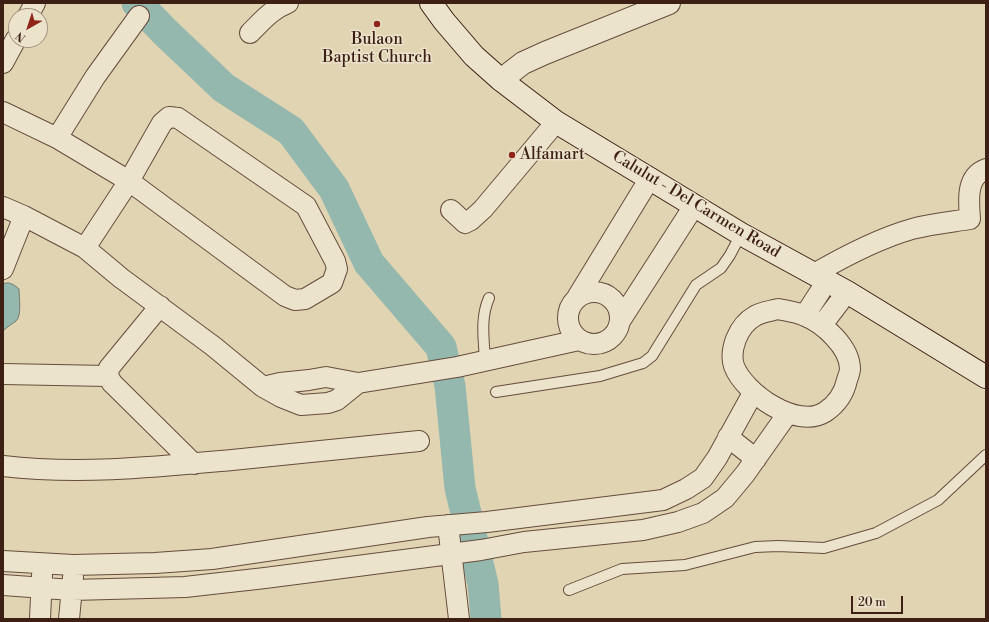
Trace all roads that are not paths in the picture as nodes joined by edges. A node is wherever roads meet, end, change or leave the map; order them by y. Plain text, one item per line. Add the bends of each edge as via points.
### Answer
1 (288, 3) edge
2 (431, 3) edge
3 (669, 3) edge
4 (140, 16) dead end
5 (250, 32) dead end
6 (11, 48) edge
7 (3, 63) edge
8 (501, 80) junction
9 (3, 112) edge
10 (556, 122) junction
11 (56, 138) junction
12 (986, 169) edge
13 (650, 178) junction
14 (129, 181) junction
15 (694, 206) junction
16 (3, 207) edge
17 (451, 210) dead end
18 (24, 216) junction
19 (741, 234) junction
20 (85, 248) junction
21 (3, 269) edge
22 (821, 277) junction
23 (847, 292) junction
24 (578, 296) junction
25 (489, 298) dead end
26 (160, 306) junction
27 (805, 315) junction
28 (620, 321) junction
29 (822, 325) junction
30 (579, 340) junction
31 (485, 361) junction
32 (3, 374) edge
33 (108, 376) junction
34 (986, 377) edge
35 (496, 392) dead end
36 (753, 393) junction
37 (788, 413) junction
38 (728, 437) junction
39 (419, 441) dead end
40 (986, 455) edge
41 (756, 459) junction
42 (194, 464) junction
43 (3, 466) edge
44 (482, 522) junction
45 (450, 525) junction
46 (485, 550) junction
47 (455, 554) junction
48 (3, 561) edge
49 (43, 563) junction
50 (73, 565) junction
51 (3, 585) edge
52 (41, 588) junction
53 (72, 590) junction
54 (569, 590) dead end
55 (40, 619) edge
56 (69, 619) edge
57 (459, 619) edge

1 - 5 street via 271,12
2 - 8 main road, Calulut - Del Carmen Road via 474,56
3 - 8 main road via 545,52 523,63
4 - 11 street via 95,77
6 - 7 street
8 - 10 main road, Calulut - Del Carmen Road
9 - 11 street
10 - 13 main road, Calulut - Del Carmen Road
10 - 17 street via 471,220 465,223
11 - 14 street
12 - 22 street via 975,178 969,189 970,219 914,228 890,236 862,248
13 - 15 main road, Calulut - Del Carmen Road
13 - 24 street
14 - 14 street via 285,296 295,300 305,299 332,283 337,269 335,261 306,206 178,118 169,117 162,123
14 - 20 street
15 - 19 main road, Calulut - Del Carmen Road
15 - 28 street
16 - 18 street
18 - 20 street
18 - 21 street
19 - 22 main road, Calulut - Del Carmen Road
19 - 35 lane via 721,268 696,285 652,356 643,363 600,376
20 - 26 street
22 - 23 main road, Calulut - Del Carmen Road
22 - 27 street
23 - 29 street
23 - 34 main road, Calulut - Del Carmen Road
24 - 28 street via 594,291 607,295 620,312
24 - 30 street via 572,302 567,318 571,330
25 - 31 lane via 483,318
26 - 31 street via 263,387 301,406 337,400 358,382
26 - 33 street via 109,368
27 - 29 street
27 - 36 street via 778,309 756,315 742,327 734,346 734,365
28 - 30 street via 618,329 605,342 587,344
29 - 37 street via 840,344 848,358 850,369 846,385 838,402 824,413 806,417
30 - 31 street
32 - 33 street
33 - 42 street via 112,383
36 - 37 street
36 - 38 street
37 - 41 street
38 - 41 street
38 - 44 street via 703,478 663,500
39 - 42 street
40 - 54 lane via 938,500 876,533 824,548 755,547 685,565 622,569
41 - 46 street via 725,498 703,513 678,522 643,530 524,542
42 - 43 street via 90,470
44 - 45 street
44 - 46 street
45 - 47 street
45 - 50 street via 212,559
46 - 47 street
47 - 53 street via 185,587
47 - 57 street
48 - 49 street
49 - 50 street
49 - 52 street
50 - 53 street
51 - 52 street
52 - 53 street
52 - 55 street
53 - 56 street

